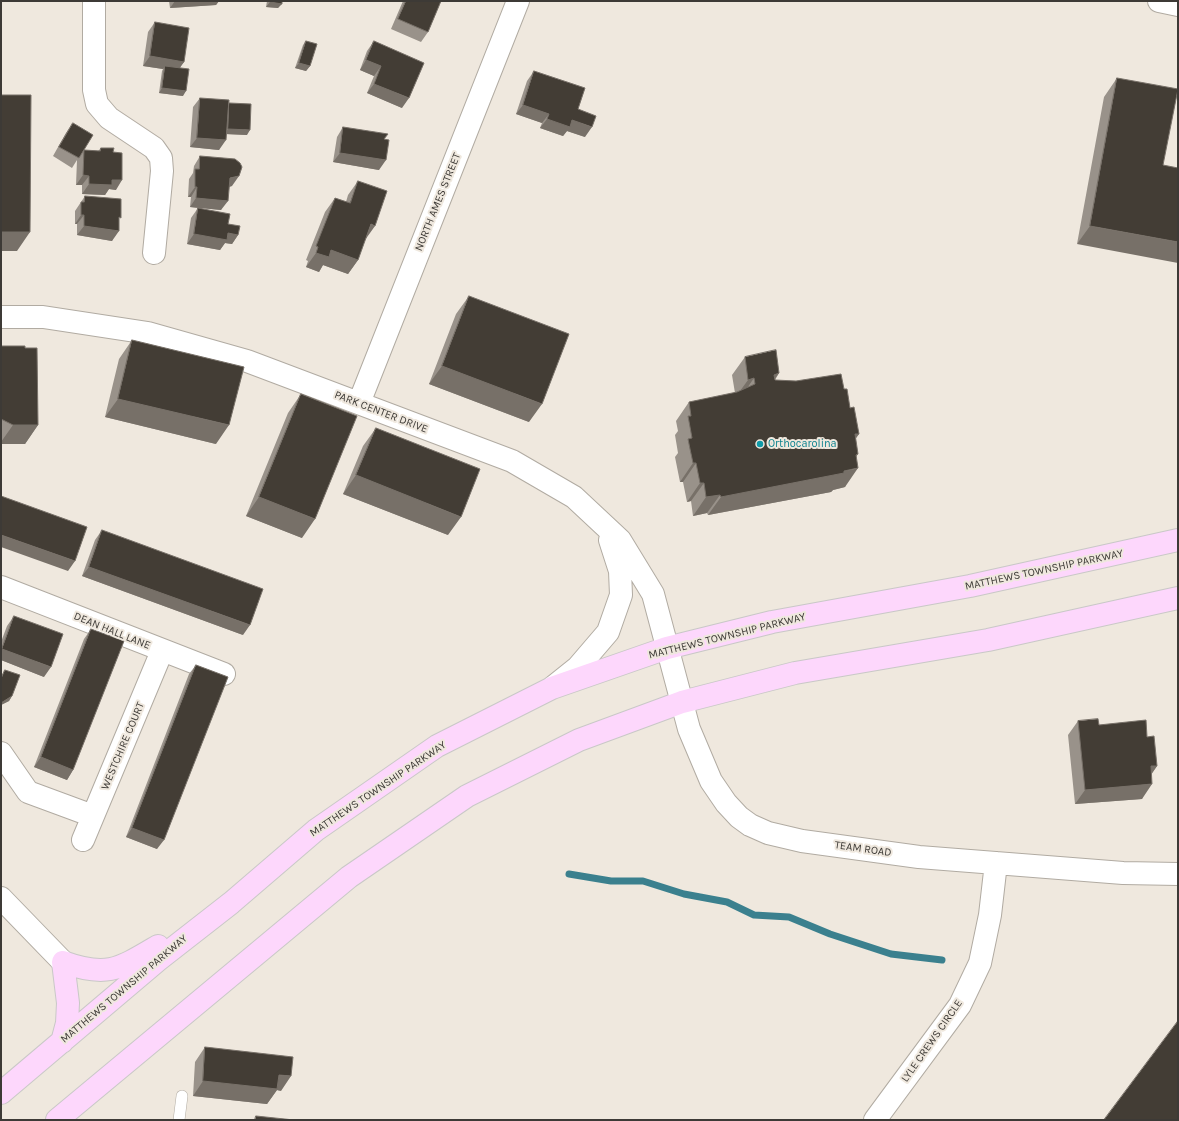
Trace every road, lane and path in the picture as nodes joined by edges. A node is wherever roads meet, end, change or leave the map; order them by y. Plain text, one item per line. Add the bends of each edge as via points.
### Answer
1 (94, 1) edge
2 (518, 1) edge
3 (1159, 1) edge
4 (1178, 5) edge
5 (154, 253) dead end
6 (1, 317) edge
7 (359, 403) junction
8 (606, 527) junction
9 (1178, 540) edge
10 (2, 590) edge
11 (1178, 598) edge
12 (667, 648) junction
13 (162, 651) junction
14 (224, 674) edge
15 (552, 688) junction
16 (682, 702) junction
17 (1, 753) edge
18 (93, 816) junction
19 (83, 840) dead end
20 (996, 863) junction
21 (1178, 874) edge
22 (1, 898) edge
23 (231, 903) junction
24 (63, 962) junction
25 (62, 1042) junction
26 (1, 1093) edge
27 (182, 1096) dead end
28 (57, 1120) edge
29 (179, 1120) edge
30 (875, 1120) edge

1 - 5 street via 94,90 97,104 109,118 154,148 161,158
2 - 7 street, NORTH AMES STREET
3 - 4 street
6 - 7 street, PARK CENTER DRIVE via 43,317 148,333 247,361
7 - 8 street, PARK CENTER DRIVE via 512,461 574,497
8 - 12 street, PARK CENTER DRIVE via 620,540 653,594
8 - 15 street via 620,571 621,595 608,632 578,666
9 - 12 main road, MATTHEWS TOWNSHIP PARKWAY via 970,586 772,622
10 - 13 street, DEAN HALL LANE
11 - 16 main road via 988,640 796,674
12 - 15 main road, MATTHEWS TOWNSHIP PARKWAY
12 - 16 street, TEAM ROAD
13 - 14 street, DEAN HALL LANE
13 - 18 street, WESTCHIRE COURT
15 - 23 main road, MATTHEWS TOWNSHIP PARKWAY via 437,746 316,830
16 - 20 street, TEAM ROAD via 689,729 711,781 726,803 750,825 768,833 802,841 919,857
16 - 28 main road via 579,740 467,796 349,877
17 - 18 street via 28,792
18 - 19 street, WESTCHIRE COURT
20 - 21 street, TEAM ROAD via 1123,873
20 - 30 street, LYLE CREWS CIRCLE via 990,915 980,963 960,1005
22 - 24 street
23 - 24 main road via 124,967 100,972
23 - 25 main road, MATTHEWS TOWNSHIP PARKWAY via 158,960
24 - 25 main road via 68,1003 67,1023
25 - 26 main road, MATTHEWS TOWNSHIP PARKWAY
27 - 29 lane

